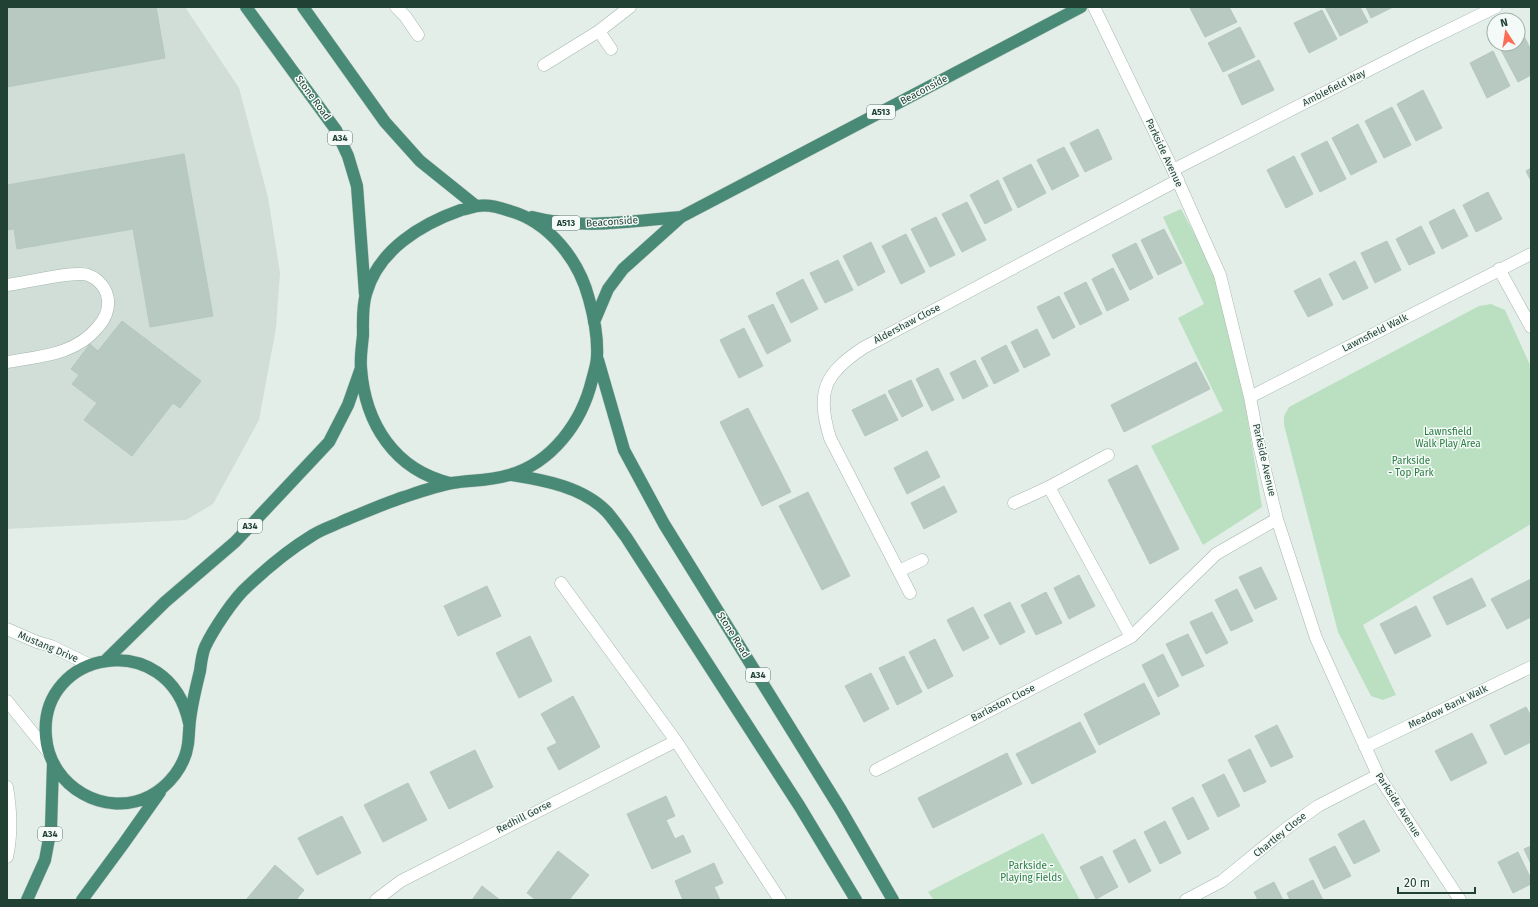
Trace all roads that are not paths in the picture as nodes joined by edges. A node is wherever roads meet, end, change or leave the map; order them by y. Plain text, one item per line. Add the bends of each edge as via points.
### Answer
1 (246, 7) edge
2 (303, 7) edge
3 (396, 7) edge
4 (630, 7) edge
5 (1081, 7) edge
6 (1094, 7) edge
7 (1496, 7) edge
8 (598, 31) junction
9 (418, 35) dead end
10 (611, 49) dead end
11 (544, 65) dead end
12 (1176, 175) junction
13 (476, 206) junction
14 (521, 214) junction
15 (681, 217) junction
16 (1531, 254) edge
17 (1499, 269) junction
18 (7, 285) edge
19 (365, 295) junction
20 (594, 322) junction
21 (1531, 327) edge
22 (598, 359) junction
23 (7, 362) edge
24 (361, 367) junction
25 (1250, 398) junction
26 (1108, 455) dead end
27 (512, 475) junction
28 (450, 483) junction
29 (1049, 487) junction
30 (1014, 503) dead end
31 (1277, 519) junction
32 (922, 560) dead end
33 (899, 571) junction
34 (561, 583) dead end
35 (910, 593) dead end
36 (7, 629) edge
37 (1131, 638) junction
38 (106, 660) junction
39 (90, 665) junction
40 (1531, 667) edge
41 (7, 701) edge
42 (189, 723) junction
43 (676, 741) junction
44 (1365, 747) junction
45 (49, 753) junction
46 (53, 764) junction
47 (876, 770) dead end
48 (1378, 775) junction
49 (7, 787) edge
50 (163, 788) junction
51 (7, 857) edge
52 (854, 899) edge
53 (27, 900) edge
54 (82, 900) edge
55 (376, 900) edge
56 (780, 900) edge
57 (893, 900) edge
58 (1186, 900) edge
59 (1460, 900) edge

1 - 19 highway, Stone Road / A34 via 336,130 348,156 357,186
2 - 13 highway via 390,128 420,161
3 - 9 street
4 - 8 street
5 - 15 highway, Beaconside / A513
6 - 12 street, Parkside Avenue
7 - 12 street, Amblefield Way via 1420,44
8 - 10 street
8 - 11 street
12 - 25 street, Parkside Avenue via 1220,275
12 - 33 street, Aldershaw Close via 863,348 846,359 831,375 823,393 824,417 830,438
13 - 14 highway via 495,206
13 - 19 highway via 447,215 412,233 378,268
14 - 15 highway, Beaconside / A513 via 551,222 576,224
14 - 20 highway via 555,238 577,266 588,294
15 - 20 highway, Beaconside / A513 via 623,269 608,289
16 - 17 street, Lawnsfield Walk
17 - 21 street
17 - 25 street, Lawnsfield Walk
18 - 23 street via 69,275 88,275 102,284 108,295 109,308 102,322 88,338 70,349
19 - 24 highway, Stone Road
20 - 22 highway
22 - 27 highway via 590,390 568,433 547,456
22 - 57 highway, Stone Road / A34 via 624,450 664,524 841,810
24 - 28 highway via 367,405 379,431 393,450 409,466 430,478
24 - 38 highway, A34 via 348,405 329,442 235,542 165,602
25 - 31 street, Parkside Avenue
26 - 29 street
27 - 28 highway
27 - 52 highway via 562,486 589,498 606,511 626,537 796,801
28 - 42 highway via 402,498 314,534 242,592 204,649
29 - 30 street
29 - 37 street
31 - 37 street, Barlaston Close via 1216,554
31 - 44 street, Parkside Avenue via 1316,638
32 - 33 street
33 - 35 street, Aldershaw Close
34 - 43 street
36 - 39 street, Mustang Drive
37 - 47 street, Barlaston Close
38 - 39 highway
38 - 42 highway via 135,662 161,674 180,696
39 - 45 highway via 68,679 52,701 46,727
40 - 44 street, Meadow Bank Walk
41 - 45 street
42 - 50 highway via 188,747 179,770
43 - 55 street, Redhill Gorse via 401,881
43 - 56 street
44 - 48 street, Parkside Avenue
45 - 46 highway
46 - 50 highway via 77,791 93,799 111,803 130,802 147,797
46 - 53 highway, A34 via 50,828 45,860
48 - 58 street, Chartley Close via 1318,806 1222,881
48 - 59 street, Parkside Avenue
49 - 51 street via 11,826
50 - 54 highway

